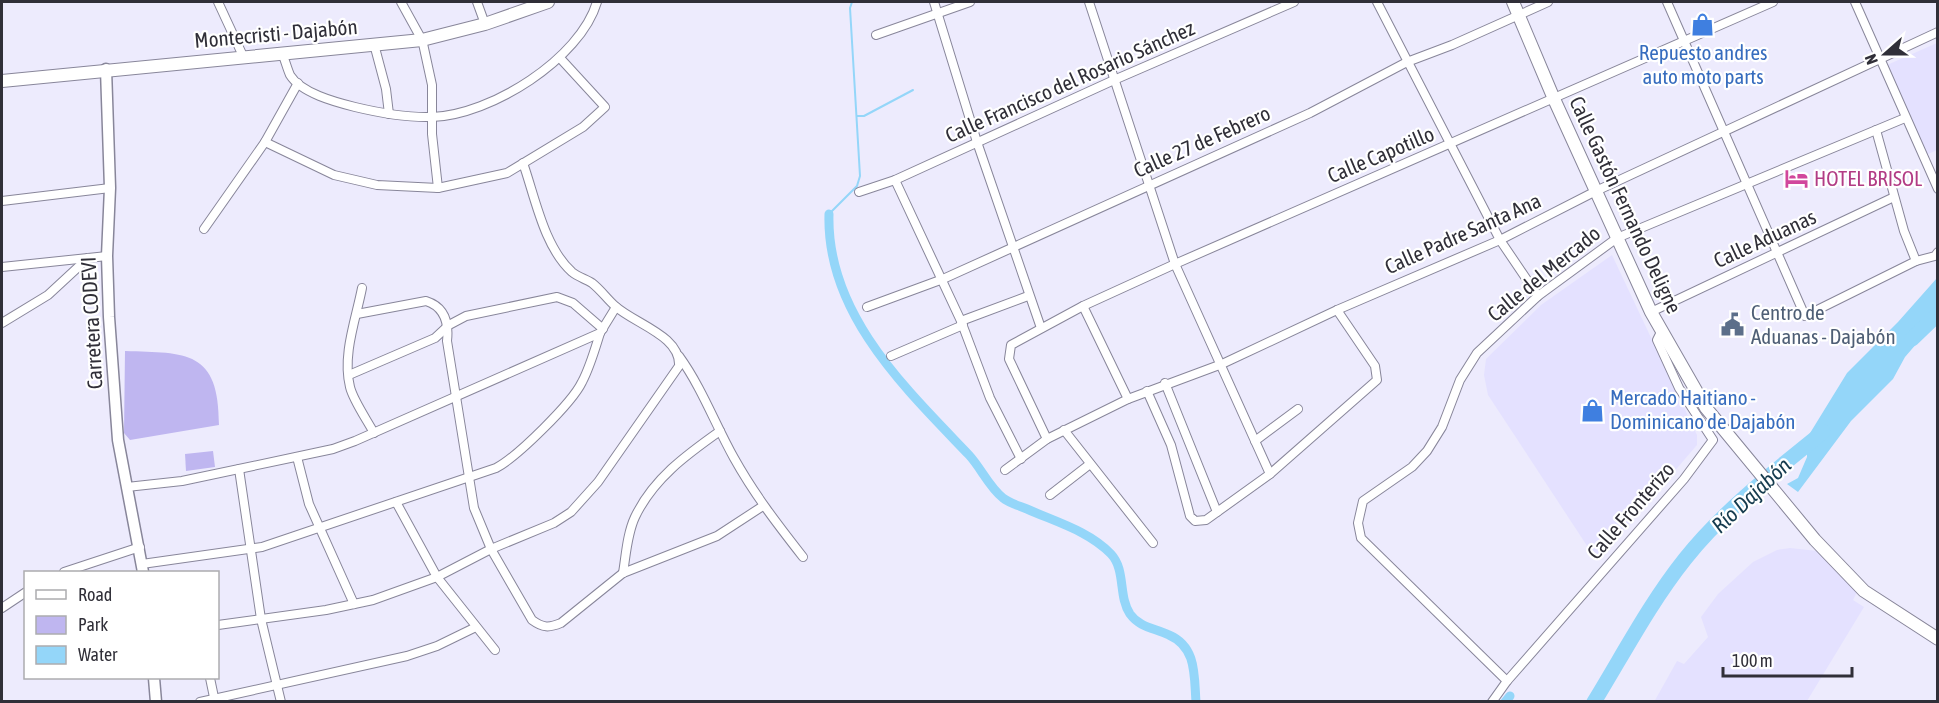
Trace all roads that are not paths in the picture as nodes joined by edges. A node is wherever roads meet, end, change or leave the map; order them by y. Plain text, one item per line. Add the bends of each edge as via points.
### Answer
1 (216, 2) edge
2 (401, 2) edge
3 (477, 2) edge
4 (548, 2) edge
5 (597, 2) edge
6 (934, 2) edge
7 (970, 2) edge
8 (1089, 2) edge
9 (1294, 2) edge
10 (1377, 2) edge
11 (1513, 2) edge
12 (1548, 2) edge
13 (1667, 2) edge
14 (1773, 2) edge
15 (1855, 2) edge
16 (937, 13) junction
17 (1519, 16) junction
18 (485, 24) junction
19 (1938, 32) edge
20 (876, 34) dead end
21 (422, 39) junction
22 (1683, 39) junction
23 (374, 44) junction
24 (282, 53) junction
25 (243, 57) junction
26 (560, 58) junction
27 (1880, 59) junction
28 (1407, 62) junction
29 (106, 69) junction
30 (1114, 80) junction
31 (2, 81) edge
32 (298, 83) junction
33 (1554, 99) junction
34 (389, 114) junction
35 (434, 117) junction
36 (1905, 118) junction
37 (1876, 130) junction
38 (1724, 133) junction
39 (265, 142) junction
40 (977, 142) junction
41 (1451, 144) junction
42 (523, 163) junction
43 (895, 180) junction
44 (1746, 184) junction
45 (1148, 186) junction
46 (110, 188) junction
47 (438, 188) junction
48 (1938, 189) edge
49 (859, 192) dead end
50 (1596, 192) junction
51 (1894, 197) junction
52 (2, 201) edge
53 (204, 229) dead end
54 (1617, 238) junction
55 (1500, 240) junction
56 (1012, 246) junction
57 (1938, 252) edge
58 (1777, 253) junction
59 (107, 256) junction
60 (88, 258) junction
61 (1916, 261) junction
62 (1175, 264) junction
63 (2, 267) edge
64 (943, 279) junction
65 (362, 288) dead end
66 (1028, 296) junction
67 (1538, 296) junction
68 (1083, 306) junction
69 (616, 307) junction
70 (867, 307) dead end
71 (1337, 309) junction
72 (1651, 312) junction
73 (357, 314) junction
74 (2, 323) edge
75 (962, 323) junction
76 (448, 326) junction
77 (1041, 328) junction
78 (1662, 330) junction
79 (602, 331) junction
80 (680, 356) junction
81 (891, 356) dead end
82 (1222, 364) junction
83 (349, 375) junction
84 (1165, 383) junction
85 (1147, 391) junction
86 (456, 395) junction
87 (1128, 399) junction
88 (1298, 409) dead end
89 (720, 430) junction
90 (1064, 430) junction
91 (374, 433) junction
92 (1047, 439) junction
93 (1255, 441) junction
94 (297, 457) junction
95 (1021, 459) junction
96 (1090, 464) junction
97 (239, 469) junction
98 (1005, 470) dead end
99 (1270, 474) junction
100 (467, 476) junction
101 (127, 487) junction
102 (1050, 495) dead end
103 (396, 502) junction
104 (763, 506) junction
105 (1217, 512) junction
106 (320, 528) junction
107 (1153, 543) dead end
108 (140, 547) junction
109 (250, 549) junction
110 (491, 549) junction
111 (803, 557) dead end
112 (142, 568) edge
113 (70, 571) edge
114 (623, 573) junction
115 (437, 577) junction
116 (24, 593) edge
117 (354, 604) junction
118 (2, 608) edge
119 (261, 619) junction
120 (219, 625) edge
121 (476, 627) junction
122 (1938, 639) edge
123 (495, 650) dead end
124 (154, 679) edge
125 (210, 679) edge
126 (1507, 681) junction
127 (279, 686) junction
128 (215, 700) edge
129 (156, 702) edge
130 (200, 702) edge
131 (281, 702) edge
132 (1492, 702) edge

1 - 25 street
2 - 21 street
3 - 18 street
4 - 18 main road, Montecristi - Dajabón
5 - 26 street via 584,32
6 - 16 street
7 - 16 street
8 - 30 street
9 - 30 street, Calle Francisco del Rosario Sánchez
10 - 28 street
11 - 17 main road, Calle Gastón Fernando Deligne
12 - 17 street, Calle 27 de Febrero
13 - 22 street
14 - 22 street, Calle Capotillo
15 - 27 street
16 - 20 street
16 - 40 street
17 - 28 street, Calle 27 de Febrero
17 - 33 main road, Calle Gastón Fernando Deligne
18 - 21 main road, Montecristi - Dajabón
19 - 27 street, Calle Padre Santa Ana
21 - 23 main road, Montecristi - Dajabón
21 - 35 street
22 - 33 street, Calle Capotillo
22 - 38 street
23 - 24 main road, Montecristi - Dajabón
23 - 34 street
24 - 25 main road, Montecristi - Dajabón
24 - 32 street via 290,75
25 - 29 main road, Montecristi - Dajabón
26 - 35 street via 514,92 483,105
26 - 42 street via 605,106 583,127
27 - 36 street
27 - 38 street, Calle Padre Santa Ana
28 - 41 street
28 - 45 street, Calle 27 de Febrero via 1310,113
29 - 31 main road, Montecristi - Dajabón
29 - 46 street, Carretera CODEVI
30 - 40 street, Calle Francisco del Rosario Sánchez
30 - 45 street
32 - 34 street via 341,103
32 - 39 street
33 - 41 street, Calle Capotillo
33 - 50 main road, Calle Gastón Fernando Deligne
34 - 35 street
35 - 47 street
36 - 37 street, Calle del Mercado
36 - 48 street
37 - 44 street, Calle del Mercado
37 - 51 street
38 - 44 street
38 - 50 street, Calle Padre Santa Ana
39 - 47 street via 334,175 377,185
39 - 53 street
40 - 43 street, Calle Francisco del Rosario Sánchez
40 - 56 street
41 - 55 street
41 - 62 street, Calle Capotillo
42 - 47 street via 507,173
42 - 69 street via 560,258
43 - 49 street, Calle Francisco del Rosario Sánchez
43 - 64 street
44 - 54 street, Calle del Mercado
44 - 58 street
45 - 56 street, Calle 27 de Febrero
45 - 62 street
46 - 52 street
46 - 59 street, Carretera CODEVI
50 - 54 main road, Calle Gastón Fernando Deligne
50 - 55 street, Calle Padre Santa Ana
51 - 58 street, Calle Aduanas
51 - 61 street
54 - 67 street, Calle del Mercado
54 - 72 main road, Calle Gastón Fernando Deligne
55 - 67 street
55 - 71 street, Calle Padre Santa Ana
56 - 64 street, Calle 27 de Febrero
56 - 66 street
57 - 61 street
58 - 61 street via 1805,316
58 - 72 street, Calle Aduanas
59 - 60 street
59 - 101 street, Carretera CODEVI via 117,440
60 - 63 street
60 - 74 street via 48,295
62 - 68 street, Calle Capotillo
62 - 82 street
64 - 70 street, Calle 27 de Febrero
64 - 75 street
65 - 73 street
66 - 75 street
66 - 77 street
67 - 126 street, Calle del Mercado via 1478,353 1460,380 1442,427 1427,450 1412,468 1363,501 1358,523 1361,538 1373,552
68 - 77 street, Calle Capotillo
68 - 87 street
69 - 79 street
69 - 80 street via 674,345
71 - 82 street, Calle Padre Santa Ana
71 - 99 street via 1375,366 1377,380
72 - 78 main road, Calle Gastón Fernando Deligne
73 - 76 street via 426,300 441,309
73 - 83 street via 349,349
75 - 81 street
75 - 95 street via 990,398
76 - 79 street via 466,316 557,297 573,303
76 - 83 street via 435,338
76 - 86 street
77 - 92 street, Calle Capotillo via 1011,345 1009,359
78 - 122 main road, Calle Gastón Fernando Deligne via 1714,418 1803,526 1864,591
78 - 126 street, Calle Fronterizo via 1657,340 1679,388 1713,440 1684,479
79 - 86 street
79 - 100 street via 582,384 534,439 508,461
80 - 89 street via 696,378
80 - 110 street via 679,366 652,405 598,482 571,512
82 - 84 street, Calle Padre Santa Ana
82 - 93 street
83 - 91 street via 350,388
84 - 85 street, Calle Padre Santa Ana
84 - 105 street
85 - 87 street, Calle Padre Santa Ana
85 - 105 street via 1171,445 1190,516 1200,522
86 - 91 street
86 - 100 street
87 - 90 street, Calle Padre Santa Ana
88 - 93 street
89 - 104 street
89 - 114 street via 678,460 648,497 634,518
90 - 92 street, Calle Padre Santa Ana
90 - 96 street
91 - 94 street via 333,449
92 - 95 street, Calle Padre Santa Ana
93 - 99 street
94 - 97 street
94 - 106 street via 309,504
95 - 98 street, Calle Padre Santa Ana
96 - 102 street
96 - 107 street
97 - 101 street via 182,482
97 - 109 street
99 - 105 street
100 - 103 street
100 - 110 street via 474,508
101 - 108 street, Carretera CODEVI
103 - 106 street
103 - 115 street
104 - 111 street
104 - 114 street via 717,536
106 - 109 street
106 - 117 street
108 - 112 street, Carretera CODEVI
108 - 113 street
109 - 112 street
109 - 119 street
110 - 114 street via 532,620 541,626 561,623
110 - 115 street
115 - 117 street
115 - 121 street
116 - 118 street
117 - 119 street
119 - 120 street
119 - 127 street
121 - 123 street
121 - 127 street via 407,656
124 - 129 street
125 - 128 street
126 - 132 street, Calle Fronterizo
127 - 128 street
127 - 131 street
128 - 130 street

